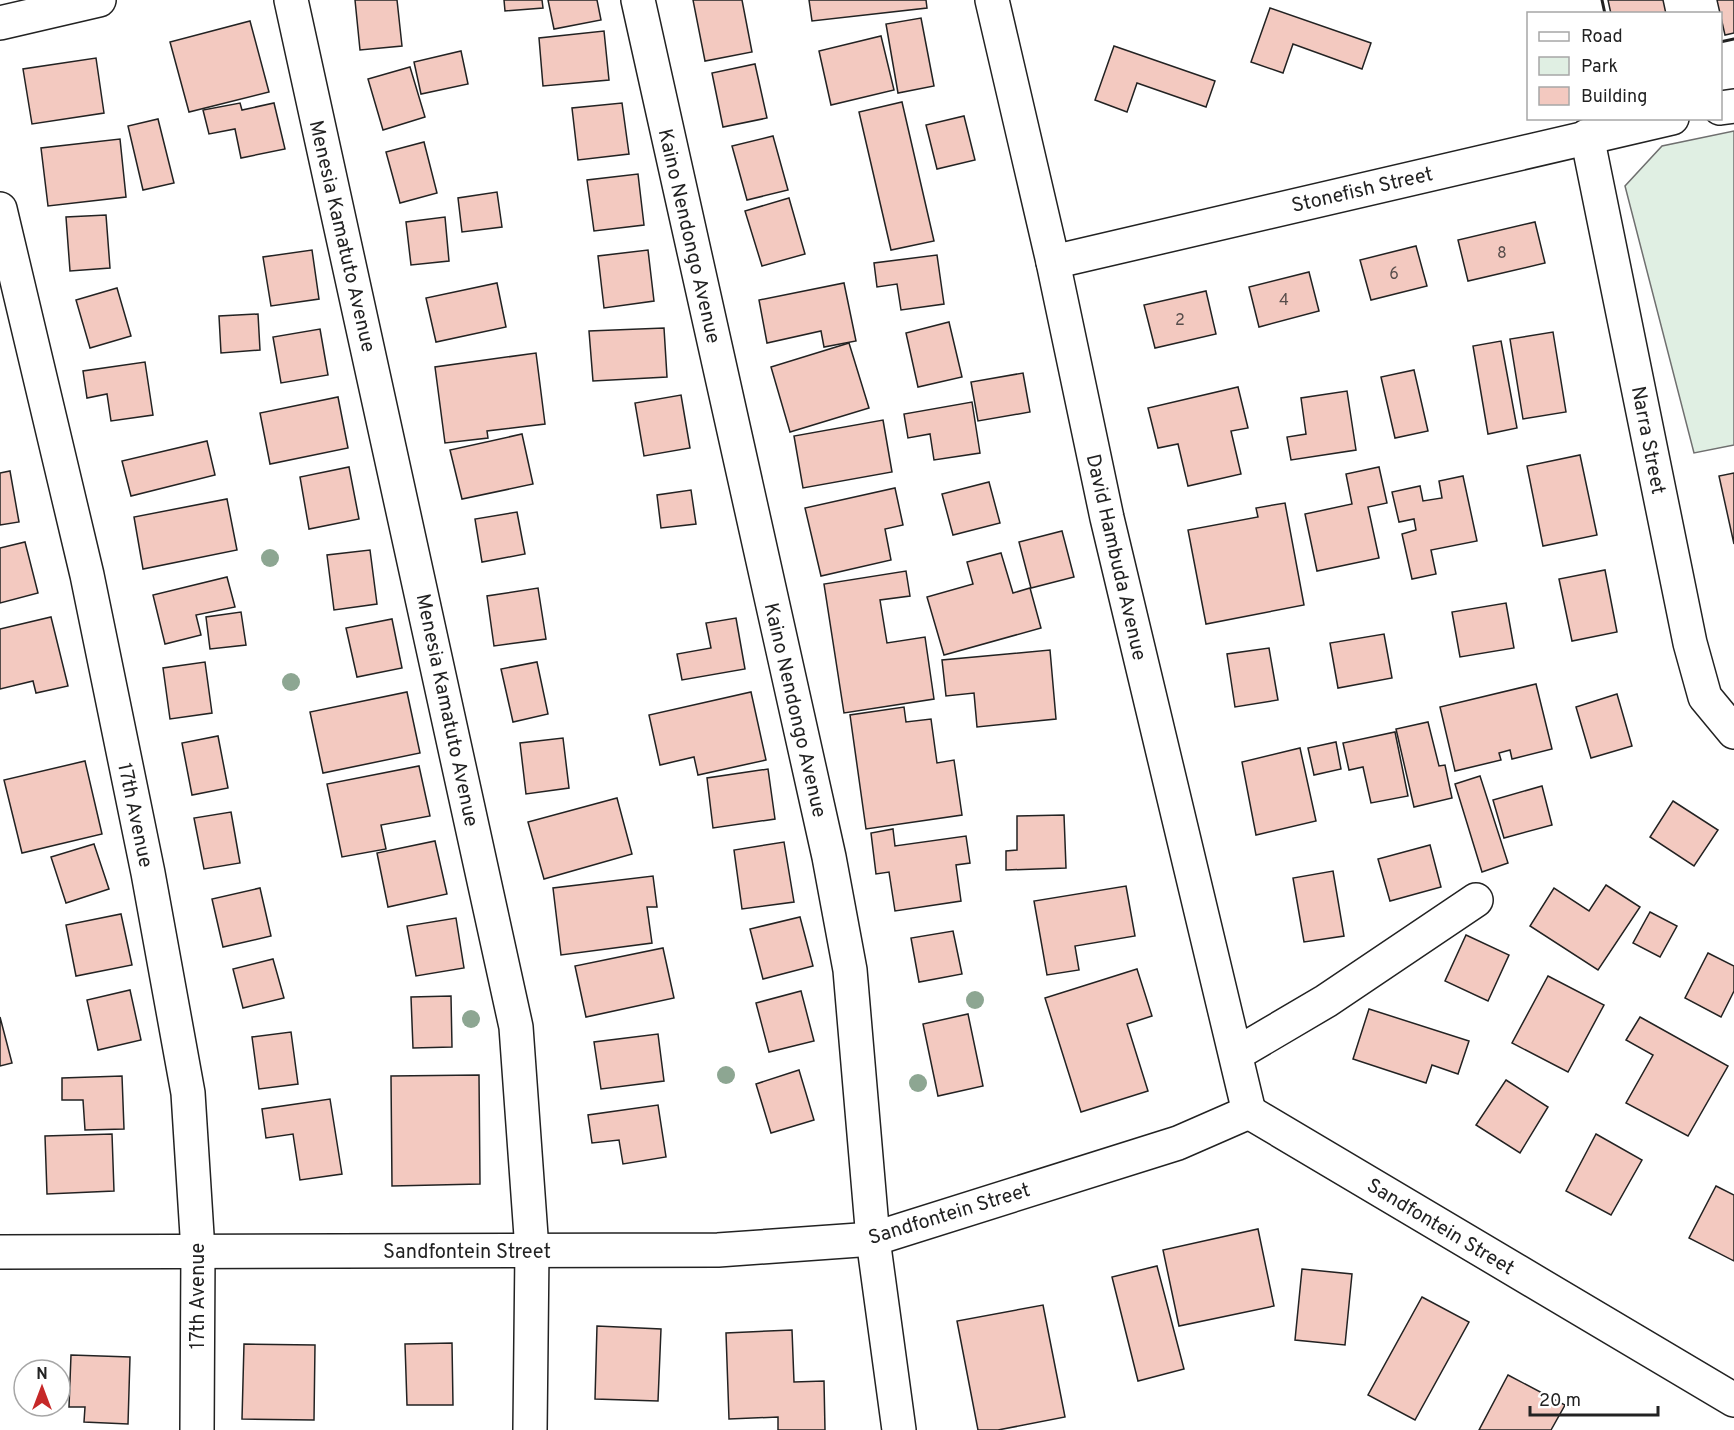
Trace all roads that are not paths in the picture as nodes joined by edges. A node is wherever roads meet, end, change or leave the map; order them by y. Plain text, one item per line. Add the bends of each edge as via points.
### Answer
1 (99, 0) edge
2 (291, 0) edge
3 (638, 0) edge
4 (992, 0) edge
5 (0, 22) edge
6 (1663, 120) edge
7 (1587, 136) junction
8 (0, 209) edge
9 (1053, 262) junction
10 (1734, 732) edge
11 (1476, 900) dead end
12 (1236, 1054) junction
13 (1250, 1112) junction
14 (873, 1239) junction
15 (532, 1250) junction
16 (198, 1251) junction
17 (0, 1252) edge
18 (1734, 1399) edge
19 (197, 1430) edge
20 (530, 1430) edge
21 (899, 1430) edge

1 - 5 street
2 - 15 street, Menesia Kamatuto Avenue via 516,1027
3 - 14 street, Kaino Nendongo Avenue via 829,857 850,970
4 - 9 street, David Hambuda Avenue
6 - 7 street, Stonefish Street
7 - 9 street, Stonefish Street
7 - 10 street, Narra Street via 1690,643 1705,697
8 - 16 street, 17th Avenue via 87,575 148,873 188,1093
9 - 12 street, David Hambuda Avenue via 1107,518
11 - 12 street via 1326,1001
12 - 13 street, David Hambuda Avenue
13 - 14 street, Sandfontein Street via 1178,1143
13 - 18 street, Sandfontein Street
14 - 15 street, Sandfontein Street via 718,1250
14 - 21 street, Kaino Nendongo Avenue
15 - 16 street, Sandfontein Street
15 - 20 street, Menesia Kamatuto Avenue
16 - 17 street, Sandfontein Street
16 - 19 street, 17th Avenue

